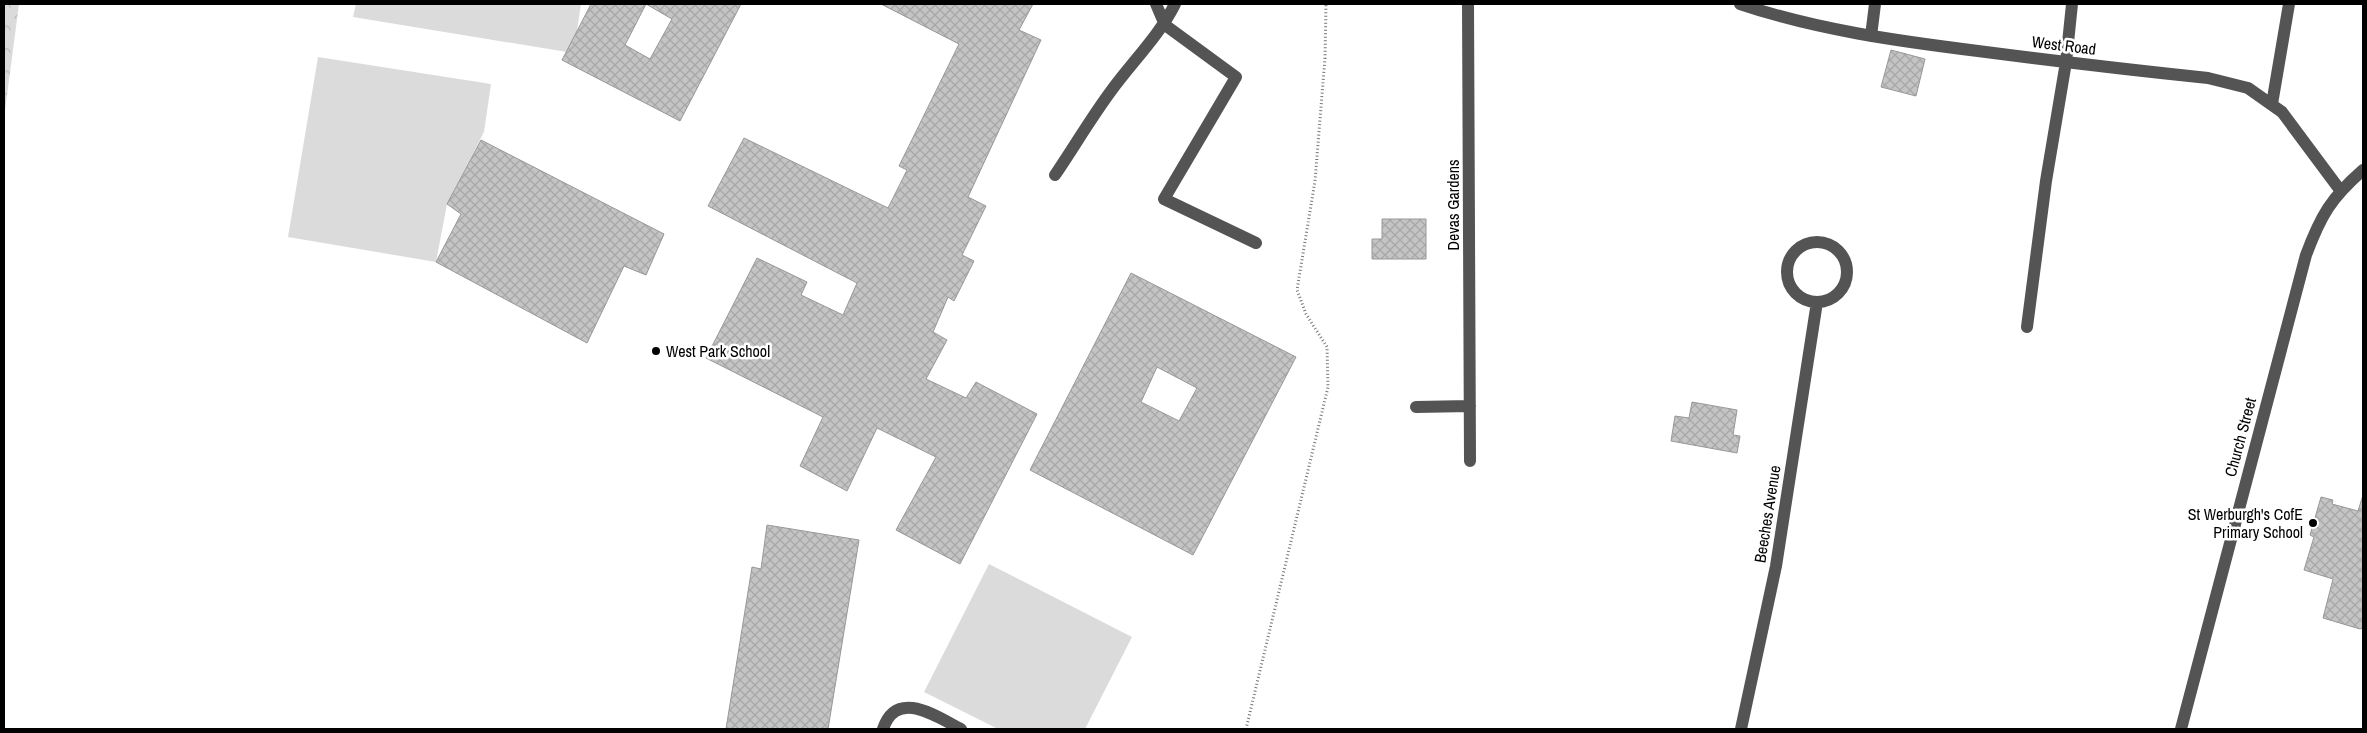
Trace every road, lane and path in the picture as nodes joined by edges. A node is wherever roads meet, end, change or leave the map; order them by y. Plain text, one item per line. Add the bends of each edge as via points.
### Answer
1 (1156, 4) edge
2 (1175, 4) edge
3 (1326, 4) edge
4 (1468, 4) edge
5 (1740, 4) edge
6 (1876, 4) edge
7 (2072, 4) edge
8 (2289, 4) edge
9 (1165, 25) junction
10 (1871, 36) junction
11 (2066, 62) junction
12 (2272, 104) junction
13 (2363, 170) edge
14 (1055, 175) dead end
15 (2340, 190) junction
16 (1256, 243) dead end
17 (1817, 302) junction
18 (2027, 327) dead end
19 (1470, 406) junction
20 (1416, 407) dead end
21 (1470, 461) dead end
22 (883, 729) edge
23 (961, 729) edge
24 (1246, 729) edge
25 (1741, 729) edge
26 (2181, 729) edge

1 - 9 street
2 - 9 street
3 - 24 path via 1326,58 1315,181 1297,290 1306,314 1327,347 1328,387
4 - 19 street, Devas Gardens
5 - 10 street, West Road via 1773,15
6 - 10 street
7 - 11 street
8 - 12 street
9 - 14 street via 1110,91
9 - 16 street via 1236,77 1164,199
10 - 11 street, West Road
11 - 12 street, West Road via 2225,82 2248,88
11 - 18 street
12 - 15 street, West Road via 2282,112
13 - 15 street, Church Street
15 - 26 street, Church Street via 2324,212 2306,255
17 - 17 street via 1803,299 1791,290 1786,276 1788,261 1796,249 1809,242 1824,242 1837,248 1846,260 1848,275 1842,289 1832,298
17 - 25 street, Beeches Avenue via 1776,566
19 - 20 street
19 - 21 street, Devas Gardens
22 - 23 street via 896,711 909,707 924,710

